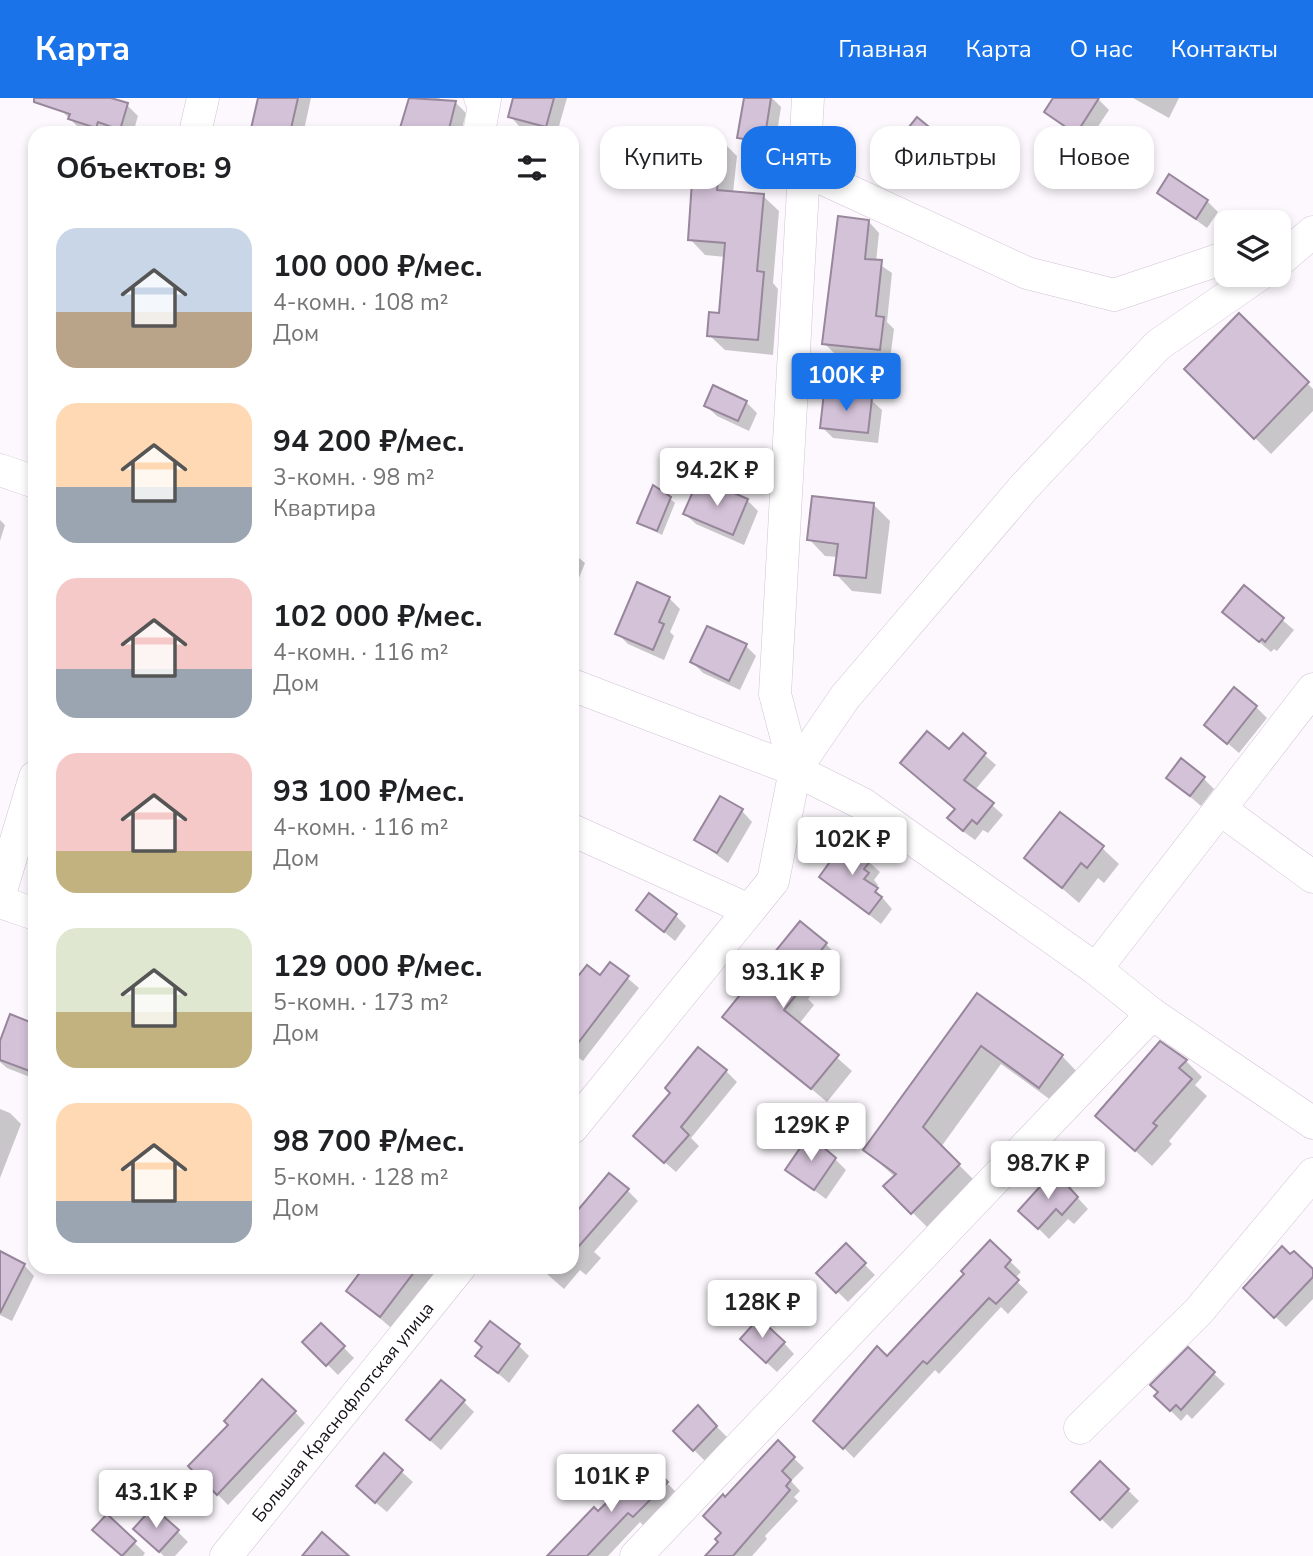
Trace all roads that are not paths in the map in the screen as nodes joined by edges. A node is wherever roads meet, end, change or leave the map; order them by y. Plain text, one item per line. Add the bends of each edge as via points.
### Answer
1 (203, 98) edge
2 (484, 98) edge
3 (808, 98) edge
4 (197, 126) edge
5 (480, 126) edge
6 (806, 126) edge
7 (803, 189) edge
8 (845, 189) edge
9 (1313, 231) edge
10 (1291, 237) edge
11 (1291, 250) edge
12 (1214, 261) edge
13 (1242, 287) edge
14 (0, 470) edge
15 (28, 480) edge
16 (579, 688) edge
17 (1313, 689) edge
18 (795, 770) junction
19 (28, 800) edge
20 (1220, 809) junction
21 (579, 833) edge
22 (1313, 877) edge
23 (0, 894) edge
24 (0, 902) edge
25 (749, 910) junction
26 (28, 912) edge
27 (1096, 969) junction
28 (1152, 1014) junction
29 (579, 1119) edge
30 (1313, 1123) edge
31 (1313, 1174) edge
32 (454, 1274) edge
33 (1080, 1428) dead end
34 (226, 1556) edge
35 (636, 1556) edge

1 - 4 street
2 - 5 street
3 - 6 street
7 - 18 street via 775,694
8 - 12 street via 1027,273 1114,295
9 - 10 street
9 - 11 street
13 - 18 street via 1158,345 1025,486 845,697
14 - 15 street
16 - 18 street
17 - 20 street
18 - 25 street via 773,881
18 - 27 street via 863,804
19 - 23 street
20 - 22 street
20 - 27 street
21 - 25 street
24 - 26 street
25 - 29 street
27 - 28 street
28 - 30 street
28 - 35 street
31 - 33 street via 1198,1312
32 - 34 street, Большая Краснофлотская улица

